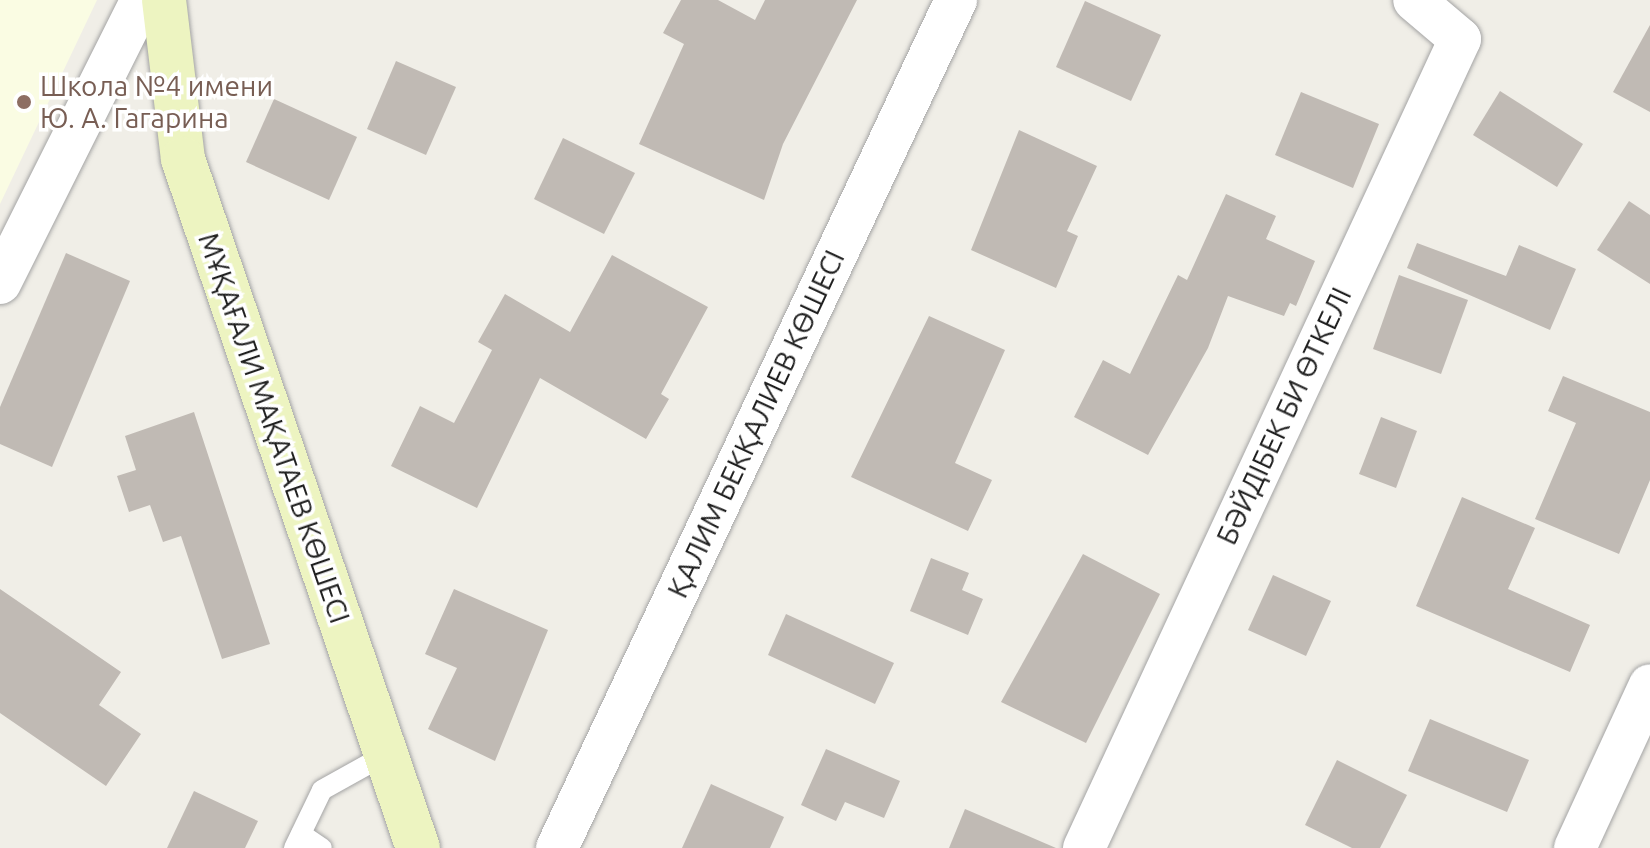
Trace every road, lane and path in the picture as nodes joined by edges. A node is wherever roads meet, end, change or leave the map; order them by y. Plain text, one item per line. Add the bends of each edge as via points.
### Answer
1 (142, 0) edge
2 (164, 0) edge
3 (956, 0) edge
4 (1414, 0) edge
5 (0, 283) edge
6 (1650, 685) edge
7 (385, 755) junction
8 (297, 841) edge
9 (322, 848) edge
10 (418, 848) edge
11 (557, 848) edge
12 (1084, 848) edge
13 (1575, 848) edge

1 - 5 street
2 - 7 street, МҰҚАҒАЛИ МАҚАТАЕВ КӨШЕСІ via 183,159
3 - 11 street, ҚАЛИМ БЕКҚАЛИЕВ КӨШЕСІ
4 - 12 street, БӘЙДІБЕК БИ ӨТКЕЛІ via 1460,39
6 - 13 street
7 - 8 lane via 322,790
7 - 10 street, МҰҚАҒАЛИ МАҚАТАЕВ КӨШЕСІ
8 - 9 lane

